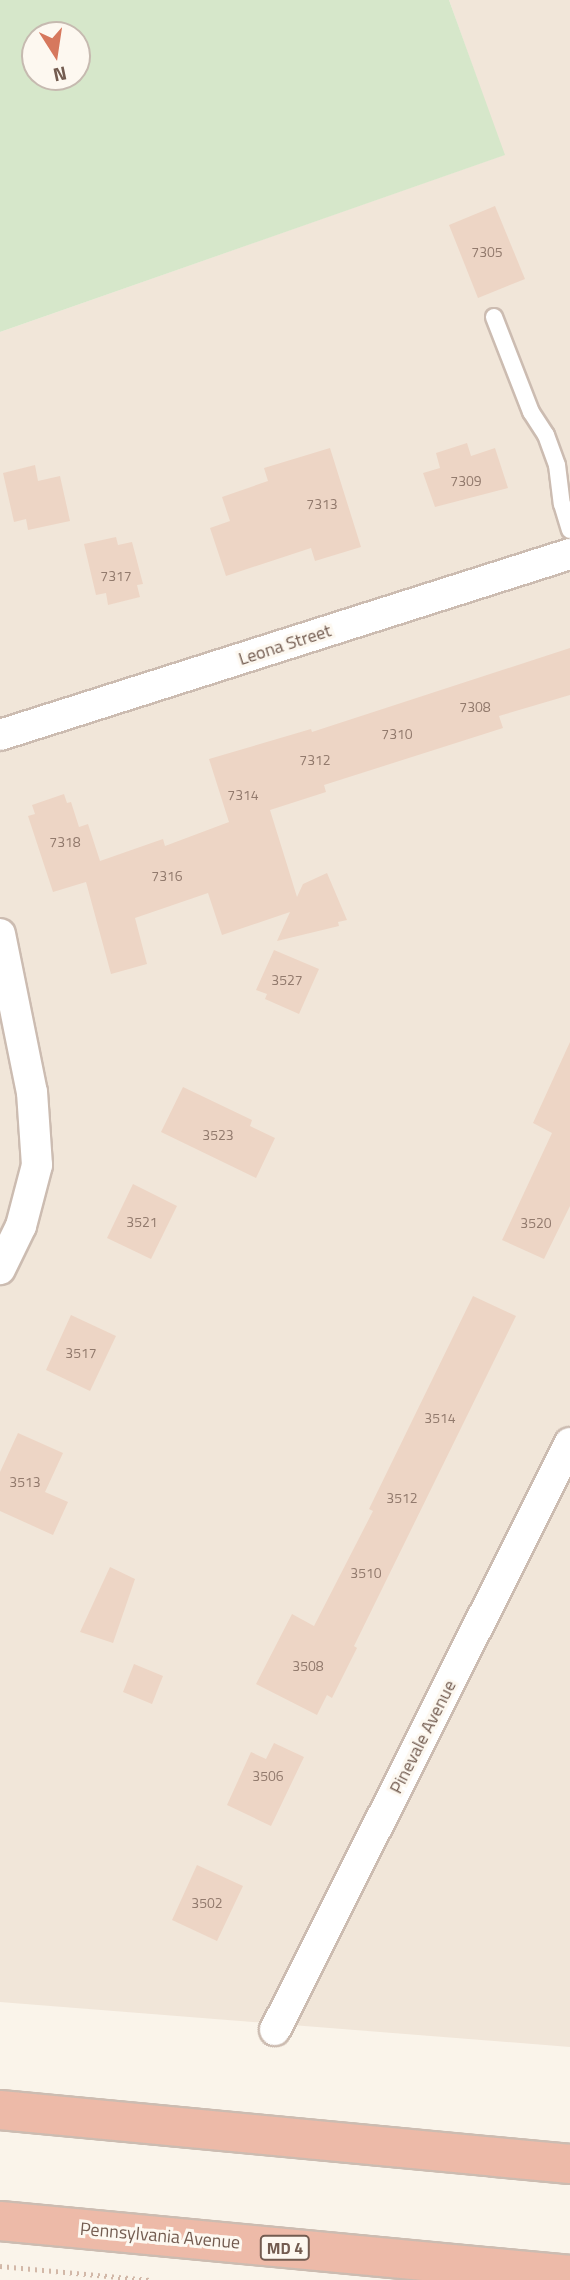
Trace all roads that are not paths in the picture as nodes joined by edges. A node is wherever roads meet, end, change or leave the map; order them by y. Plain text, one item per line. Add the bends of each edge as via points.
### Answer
1 (494, 317) dead end
2 (570, 530) edge
3 (570, 554) edge
4 (0, 735) edge
5 (0, 934) edge
6 (0, 1269) edge
7 (570, 1443) edge
8 (275, 2030) dead end
9 (0, 2110) edge
10 (570, 2164) edge
11 (0, 2221) edge
12 (570, 2275) edge

1 - 2 lane via 557,465
3 - 4 street, Leona Street
5 - 6 street via 32,1092 37,1165 21,1226
7 - 8 street, Pinevale Avenue
9 - 10 highway
11 - 12 highway, Pennsylvania Avenue / MD 4

